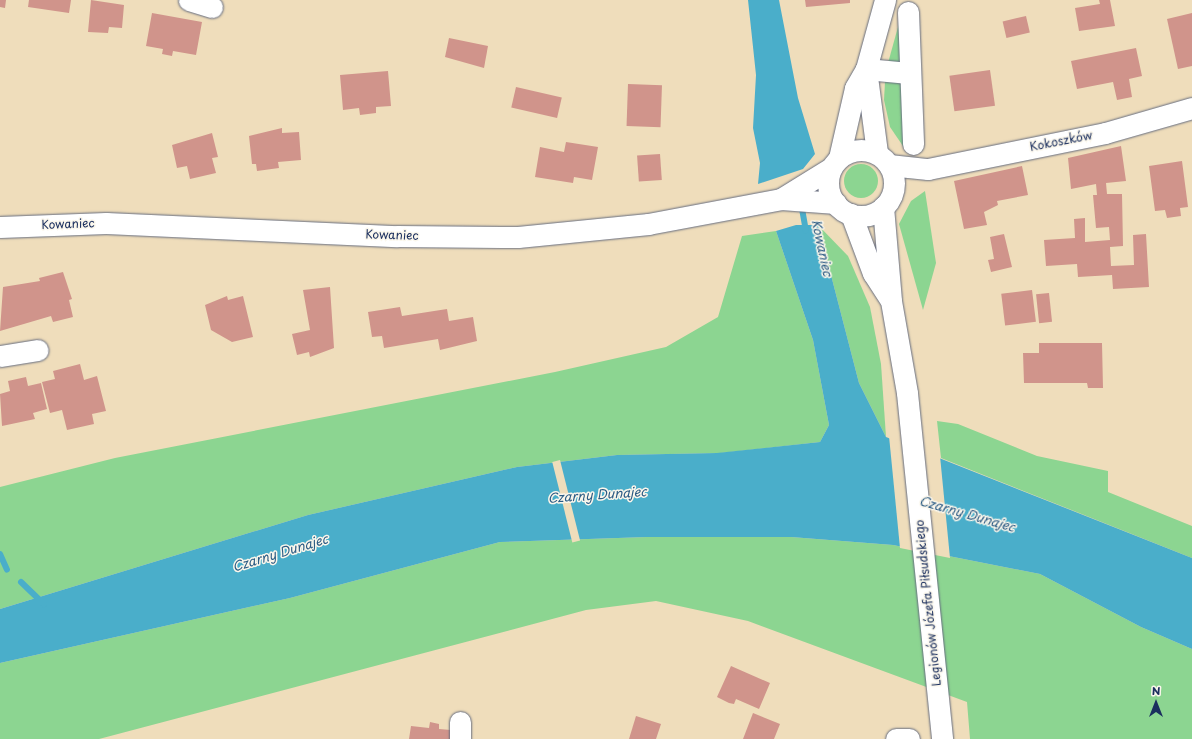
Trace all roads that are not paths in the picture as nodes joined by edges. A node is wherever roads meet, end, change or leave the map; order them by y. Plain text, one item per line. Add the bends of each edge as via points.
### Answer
1 (189, 0) edge
2 (885, 0) edge
3 (212, 7) dead end
4 (908, 12) dead end
5 (866, 69) junction
6 (909, 73) junction
7 (1192, 108) edge
8 (913, 144) dead end
9 (883, 159) junction
10 (835, 163) junction
11 (928, 169) junction
12 (781, 199) junction
13 (888, 200) junction
14 (843, 209) junction
15 (0, 227) edge
16 (891, 301) junction
17 (38, 350) dead end
18 (0, 356) edge
19 (942, 739) edge

1 - 3 street
2 - 5 street
4 - 6 street
5 - 6 street
5 - 9 street
5 - 10 street via 854,88
6 - 8 street
7 - 11 street, Kokoszków via 1105,133
9 - 10 street via 860,150
9 - 11 street, Kokoszków
9 - 13 street via 894,179
10 - 12 street, Kowaniec
10 - 14 street via 829,186
11 - 13 street, Kokoszków
12 - 14 street, Kowaniec
12 - 15 street, Kowaniec via 621,227 518,237 404,236 112,223
13 - 14 street via 868,215
13 - 16 street, Legionów Józefa Piłsudskiego
14 - 16 street, Legionów Józefa Piłsudskiego via 872,273
16 - 19 street, Legionów Józefa Piłsudskiego via 907,393
17 - 18 street

